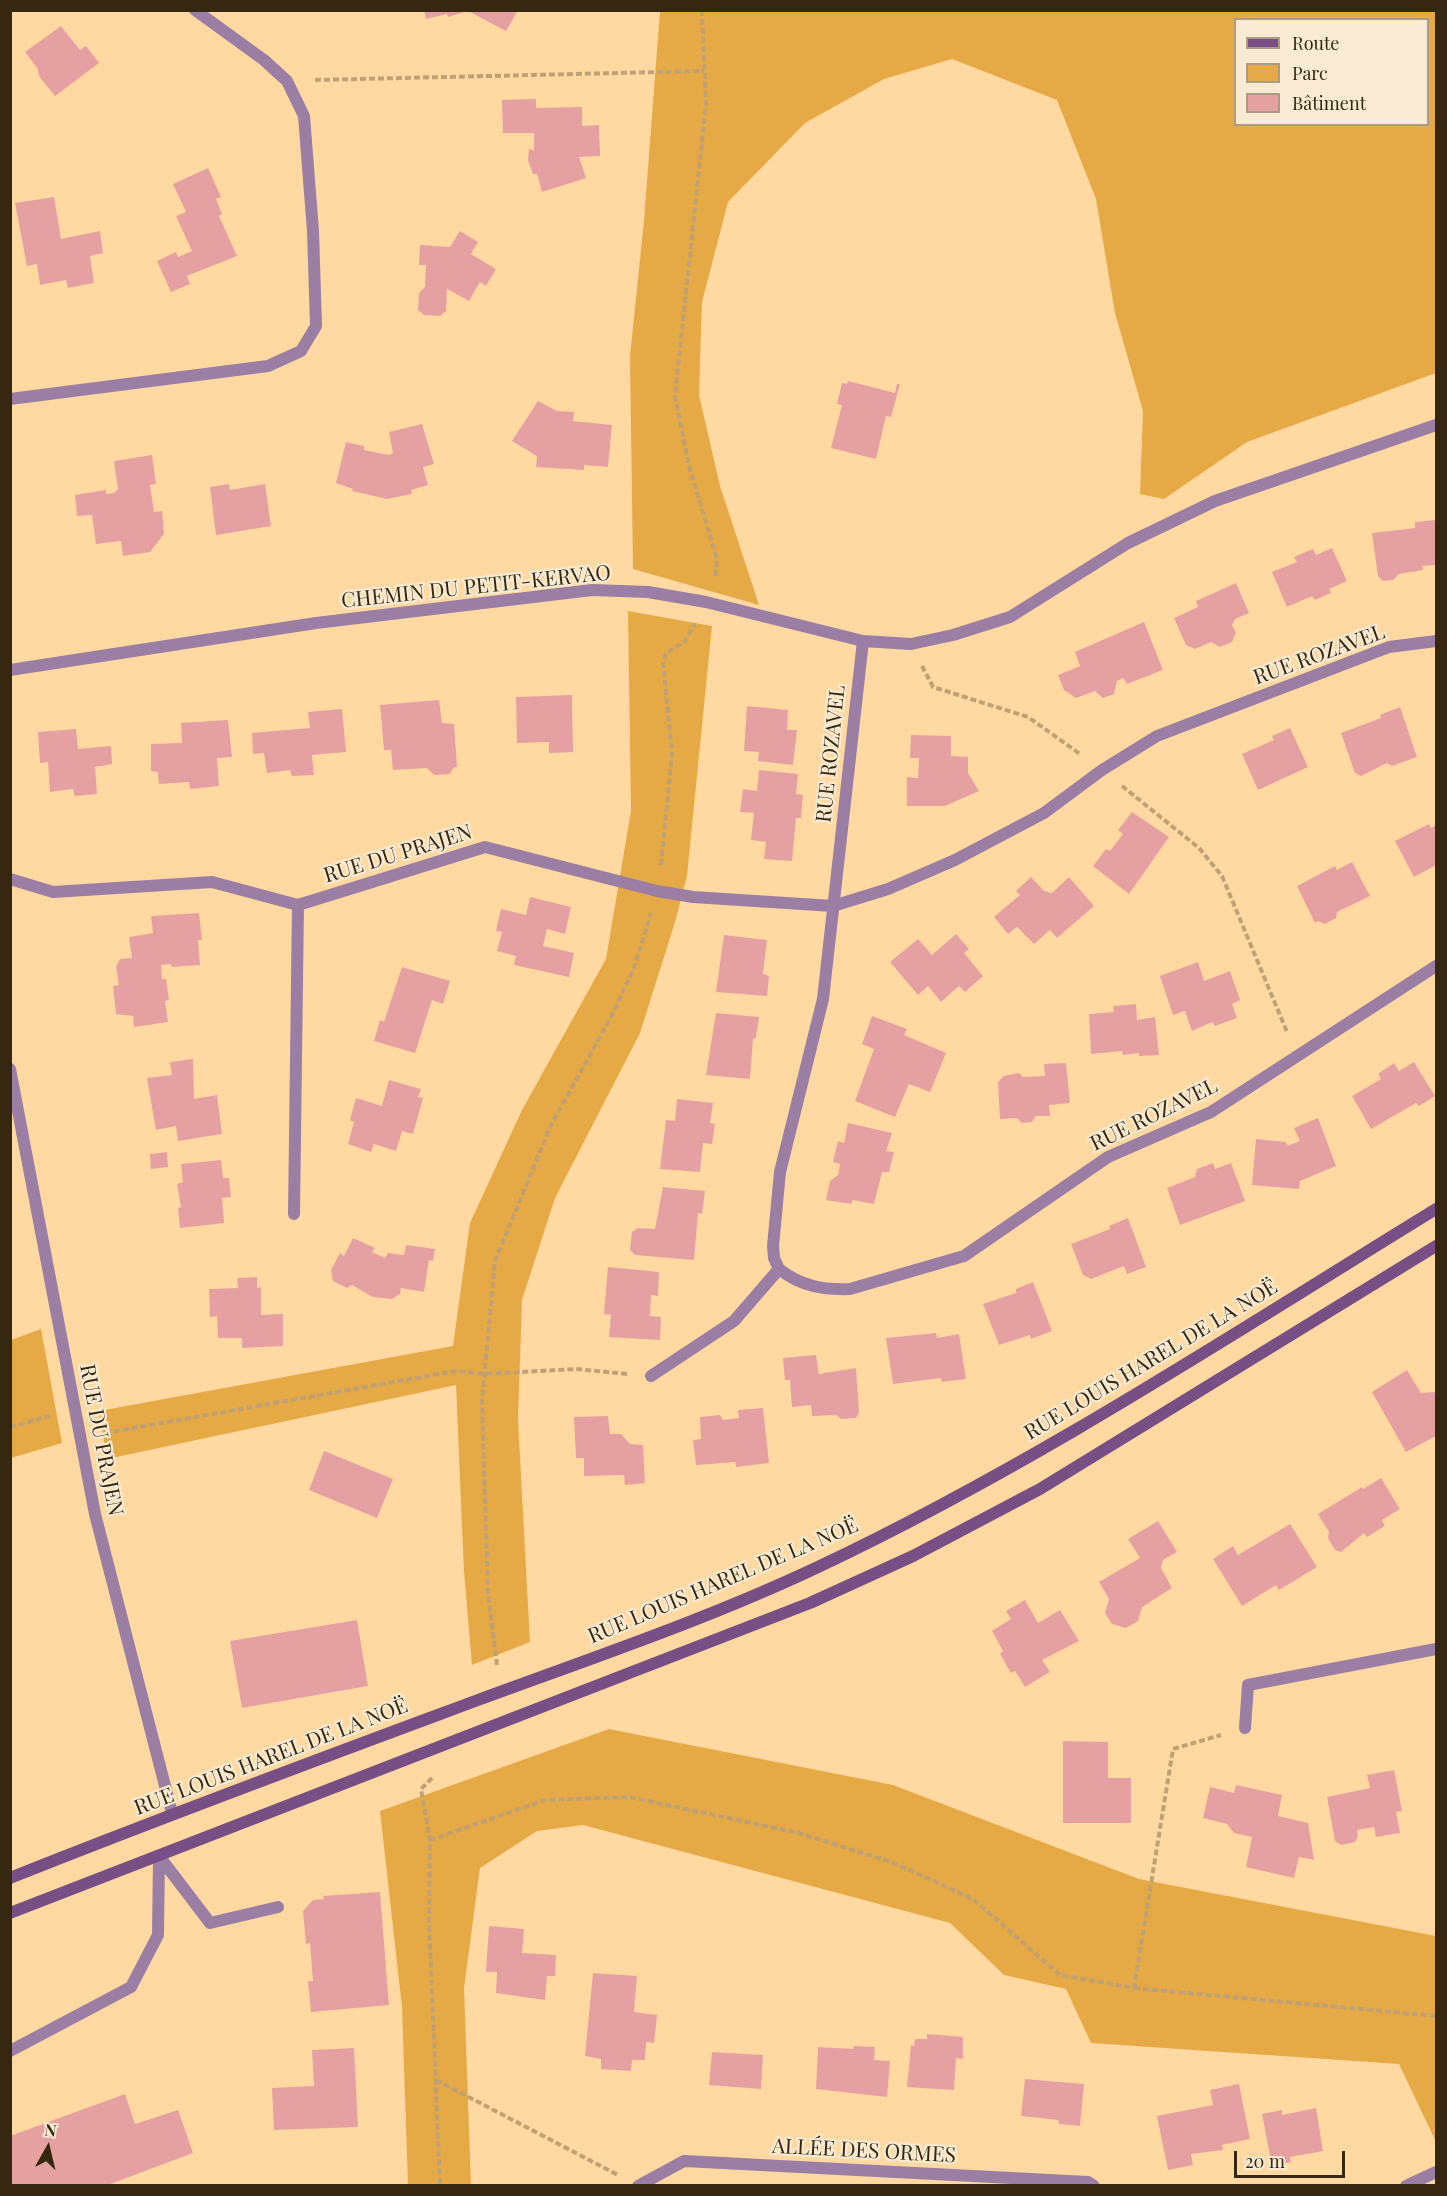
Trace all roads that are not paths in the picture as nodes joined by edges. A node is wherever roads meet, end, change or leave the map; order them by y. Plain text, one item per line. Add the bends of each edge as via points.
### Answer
1 (195, 10) edge
2 (10, 399) edge
3 (1437, 425) edge
4 (863, 641) junction
5 (1437, 642) edge
6 (10, 670) edge
7 (10, 879) edge
8 (298, 905) junction
9 (833, 906) junction
10 (1437, 966) edge
11 (10, 1069) edge
12 (1437, 1209) edge
13 (294, 1214) dead end
14 (1437, 1246) edge
15 (779, 1269) junction
16 (651, 1376) road end
17 (1437, 1649) edge
18 (1245, 1728) road end
19 (172, 1813) junction
20 (159, 1856) junction
21 (10, 1878) edge
22 (278, 1907) dead end
23 (10, 1912) edge
24 (10, 2051) edge
25 (1437, 2172) edge
26 (633, 2183) edge
27 (1094, 2186) edge
28 (1406, 2186) edge

1 - 2 street via 287,81 304,116 316,326 301,351 268,366
3 - 4 street, CHEMIN DU PETIT-KERVAO via 1215,501 1128,543 1010,617 911,644
4 - 6 street, CHEMIN DU PETIT-KERVAO via 648,591 592,590 316,623
4 - 9 street, RUE ROZAVEL
5 - 9 street, RUE ROZAVEL via 1389,647 1157,736 1044,813 954,860 888,889
7 - 8 street via 53,892 212,882
8 - 9 street, RUE DU PRAJEN via 485,847 657,891
8 - 13 street
9 - 15 street, RUE ROZAVEL via 823,999 780,1172 773,1246
10 - 15 street, RUE ROZAVEL via 1210,1112 1108,1157 964,1257 850,1289 811,1286
11 - 19 street, RUE DU PRAJEN via 95,1514
12 - 19 main road, RUE LOUIS HAREL DE LA NOË via 1102,1414 967,1491 817,1568 671,1629
14 - 20 main road via 1040,1489 913,1556 810,1603
15 - 16 street via 734,1321
17 - 18 street via 1248,1685
19 - 21 main road, RUE LOUIS HAREL DE LA NOË
20 - 22 street via 210,1923
20 - 23 main road
20 - 24 street via 158,1935 130,1987
25 - 28 street
26 - 27 street, ALLÉE DES ORMES via 684,2161 1088,2182

